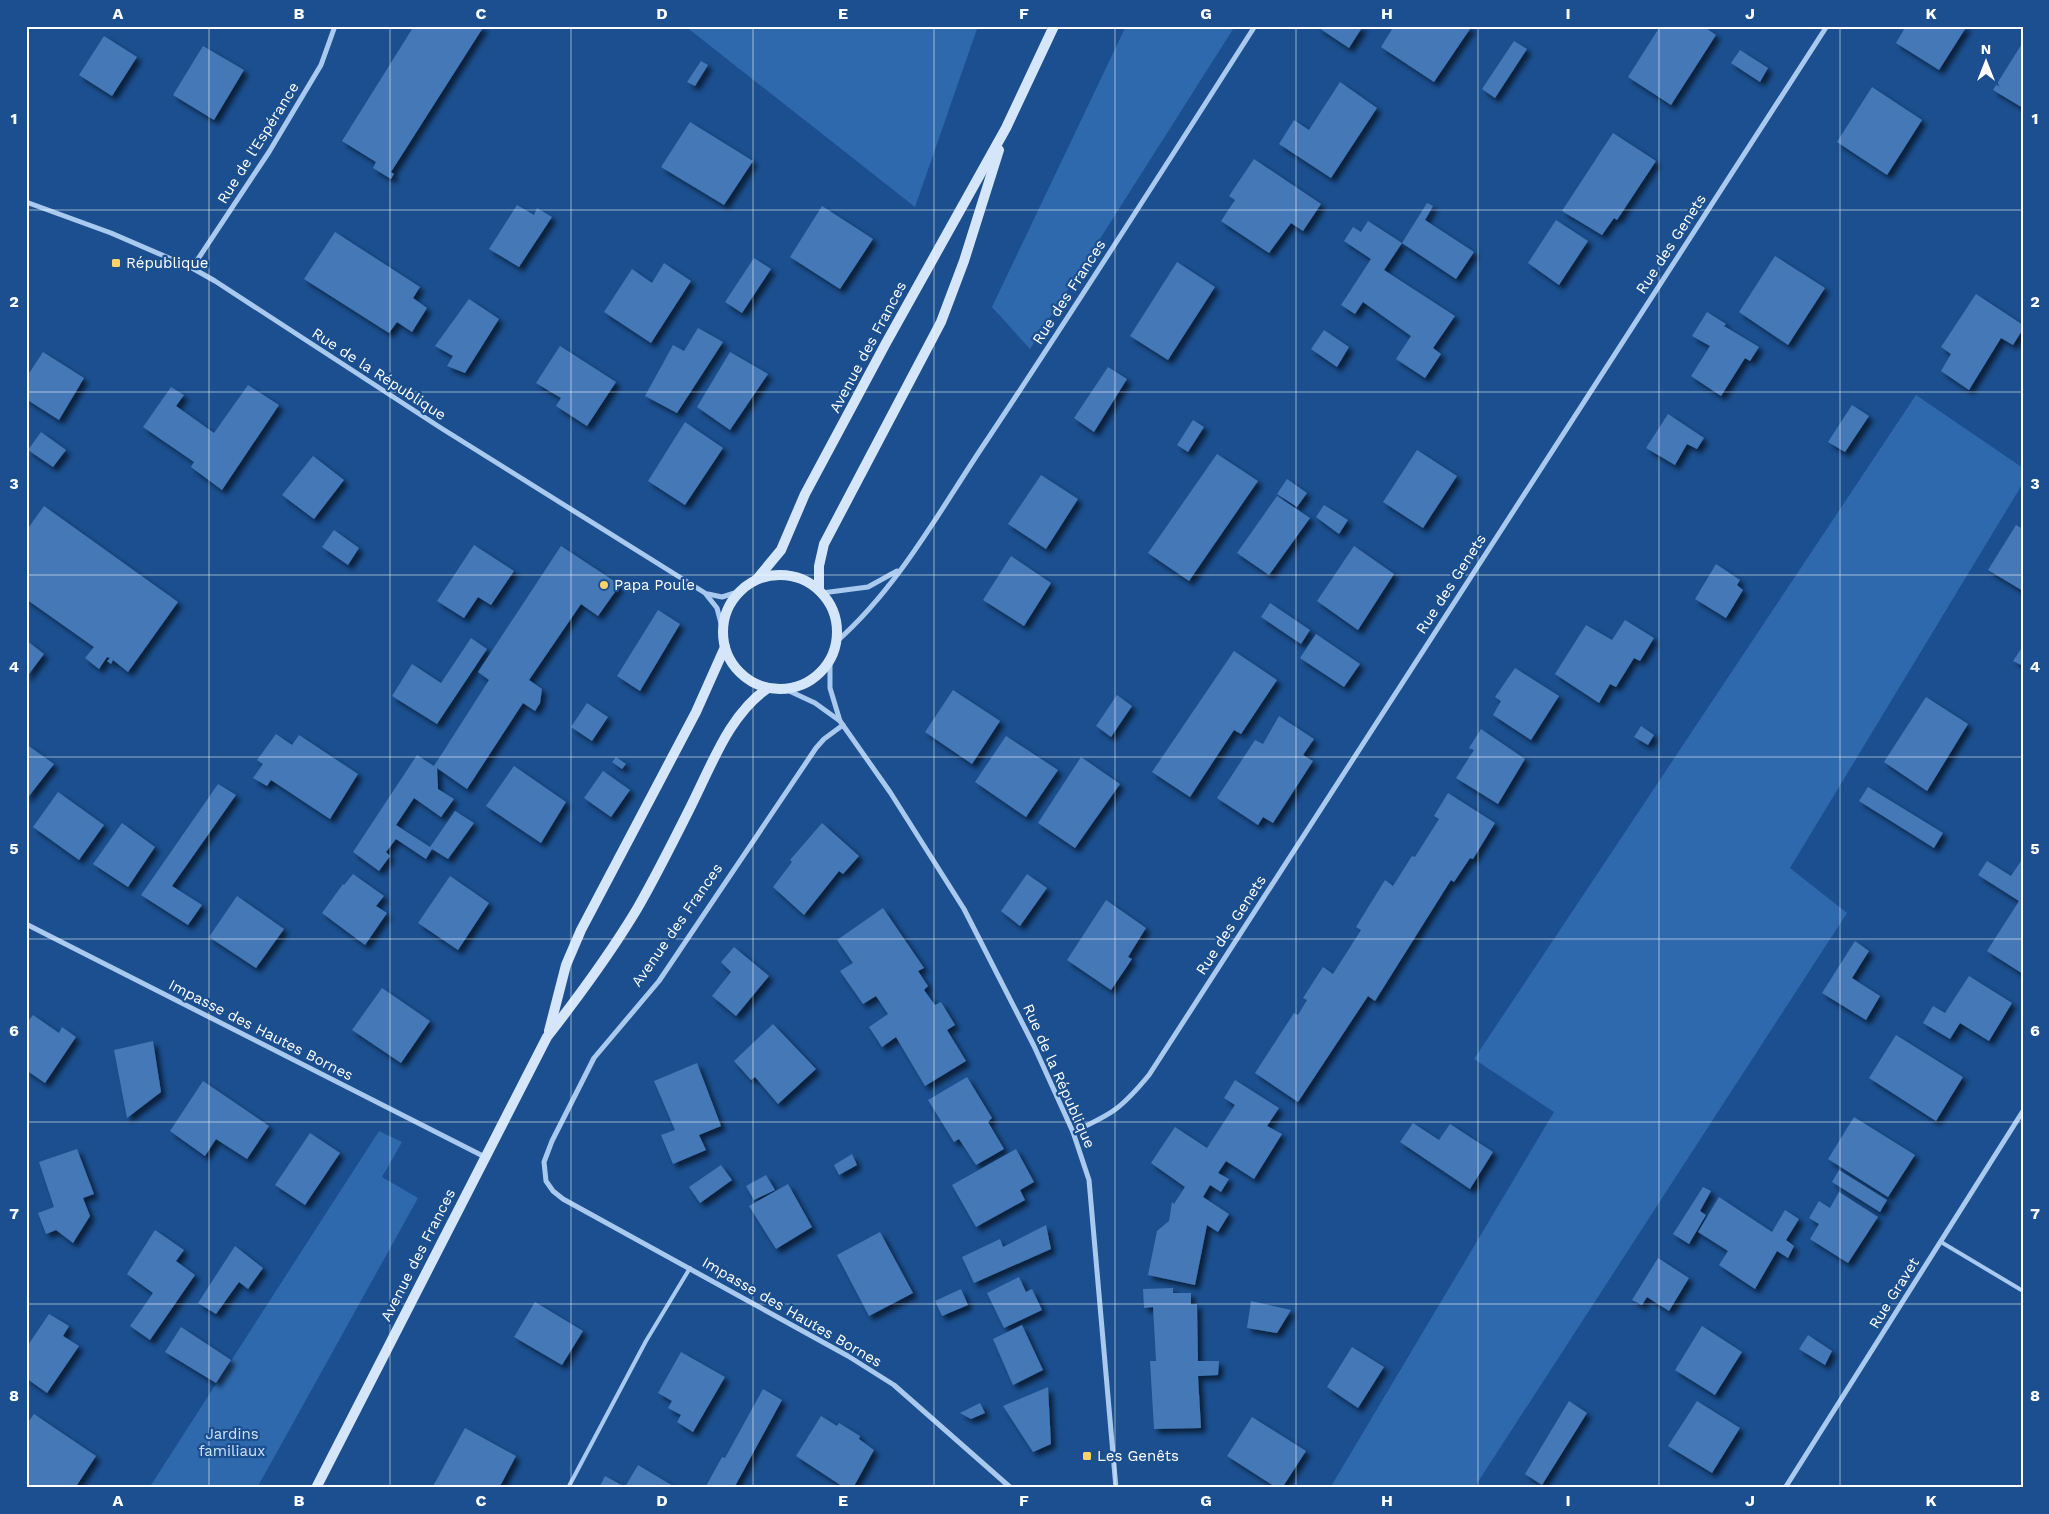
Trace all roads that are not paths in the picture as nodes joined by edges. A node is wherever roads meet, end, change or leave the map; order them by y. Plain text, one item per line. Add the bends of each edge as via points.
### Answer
1 (335, 26) edge
2 (1054, 26) edge
3 (1255, 26) edge
4 (1827, 26) edge
5 (1006, 128) junction
6 (26, 202) edge
7 (192, 268) junction
8 (900, 570) junction
9 (757, 580) junction
10 (740, 591) junction
11 (820, 591) junction
12 (705, 593) junction
13 (723, 631) junction
14 (836, 642) junction
15 (725, 647) junction
16 (830, 658) junction
17 (768, 688) junction
18 (785, 689) junction
19 (841, 723) junction
20 (26, 924) edge
21 (547, 1037) junction
22 (2023, 1111) edge
23 (1073, 1132) junction
24 (485, 1157) junction
25 (546, 1180) joint
26 (1940, 1242) junction
27 (690, 1268) junction
28 (2023, 1291) edge
29 (316, 1488) edge
30 (568, 1488) edge
31 (1011, 1488) edge
32 (1116, 1488) edge
33 (1786, 1488) edge

1 - 7 street, Rue de l'Espérance via 321,65 269,152
2 - 5 main road, Avenue des Frances
3 - 8 street, Rue des Frances
4 - 23 street, Rue des Genets via 1149,1075 1111,1114
5 - 9 main road, Avenue des Frances via 886,343 806,494 781,550
5 - 11 main road, Avenue des Frances via 941,322 824,544
6 - 7 street, Rue de la République
7 - 12 street, Rue de la République
8 - 11 street, Rue des Frances via 868,587
8 - 14 street, Rue des Frances
9 - 10 main road
9 - 11 main road via 769,576 796,577
10 - 12 street, Rue de la République via 722,597
10 - 13 main road via 725,615
11 - 14 main road via 836,618
12 - 13 street, Rue de la République via 717,608
13 - 15 main road
14 - 16 main road
15 - 17 main road via 741,674
15 - 21 main road, Avenue des Frances via 696,712 581,930 566,965
16 - 18 main road via 816,677 801,686
16 - 19 street, Rue de la République via 830,688
17 - 18 main road
17 - 21 main road, Avenue des Frances via 750,703 728,735 636,910 595,973
18 - 19 street, Rue de la République via 815,703
19 - 23 street, Rue de la République via 890,792 964,910 1034,1046
19 - 25 street, Avenue des Frances via 816,748 659,981 594,1058 552,1141 544,1162
20 - 24 street, Impasse des Hautes Bornes
21 - 24 main road, Avenue des Frances
22 - 26 street, Rue Gravet
23 - 32 street, Rue de la République via 1089,1180
24 - 29 main road, Avenue des Frances
25 - 27 street, Impasse des Hautes Bornes via 563,1199
26 - 28 lane
26 - 33 street, Rue Gravet
27 - 30 lane via 646,1341
27 - 31 street, Impasse des Hautes Bornes via 894,1385

